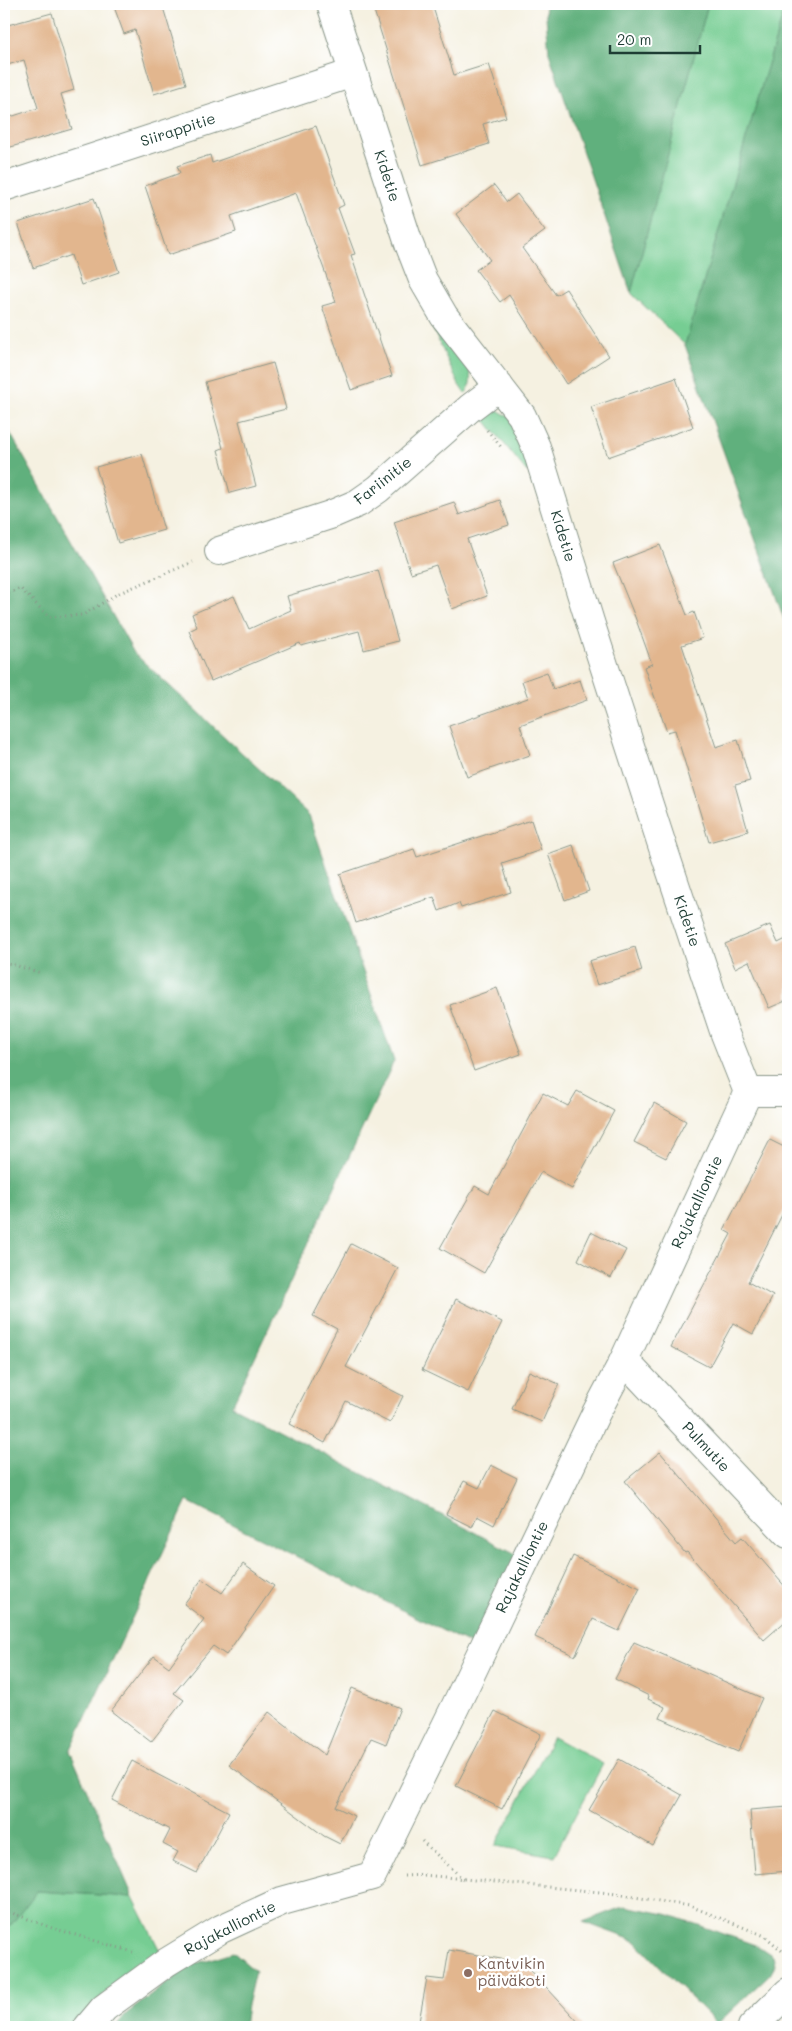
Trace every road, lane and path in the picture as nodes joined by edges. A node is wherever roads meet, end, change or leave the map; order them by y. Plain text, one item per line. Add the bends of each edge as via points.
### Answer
1 (331, 4) edge
2 (353, 73) junction
3 (4, 187) edge
4 (499, 386) junction
5 (219, 551) joint
6 (4, 596) edge
7 (4, 962) edge
8 (40, 973) dead end
9 (748, 1092) junction
10 (788, 1092) edge
11 (624, 1360) junction
12 (788, 1534) edge
13 (399, 1821) junction
14 (372, 1876) junction
15 (463, 1879) junction
16 (4, 1910) edge
17 (788, 1956) edge
18 (167, 1962) junction
19 (788, 1992) edge
20 (88, 2027) edge
21 (752, 2027) edge

1 - 2 street, Kidetie
2 - 3 street, Siirappitie
2 - 4 street, Kidetie via 423,280 444,316
4 - 5 street, Fariinitie via 358,504
4 - 9 street, Kidetie via 522,416 536,446 663,848 725,1034
5 - 6 path via 117,594 82,615 49,617 20,588
7 - 8 path
9 - 10 street
9 - 11 street, Rajakalliontie
11 - 12 street, Pulmutie
11 - 13 street, Rajakalliontie
13 - 14 street, Rajakalliontie
13 - 15 path
14 - 15 path via 423,1875
14 - 18 street, Rajakalliontie via 282,1901 221,1929
15 - 17 path via 610,1893 690,1906 765,1936
16 - 18 path via 52,1928
18 - 20 street, Rajakalliontie via 104,2008
19 - 21 street

